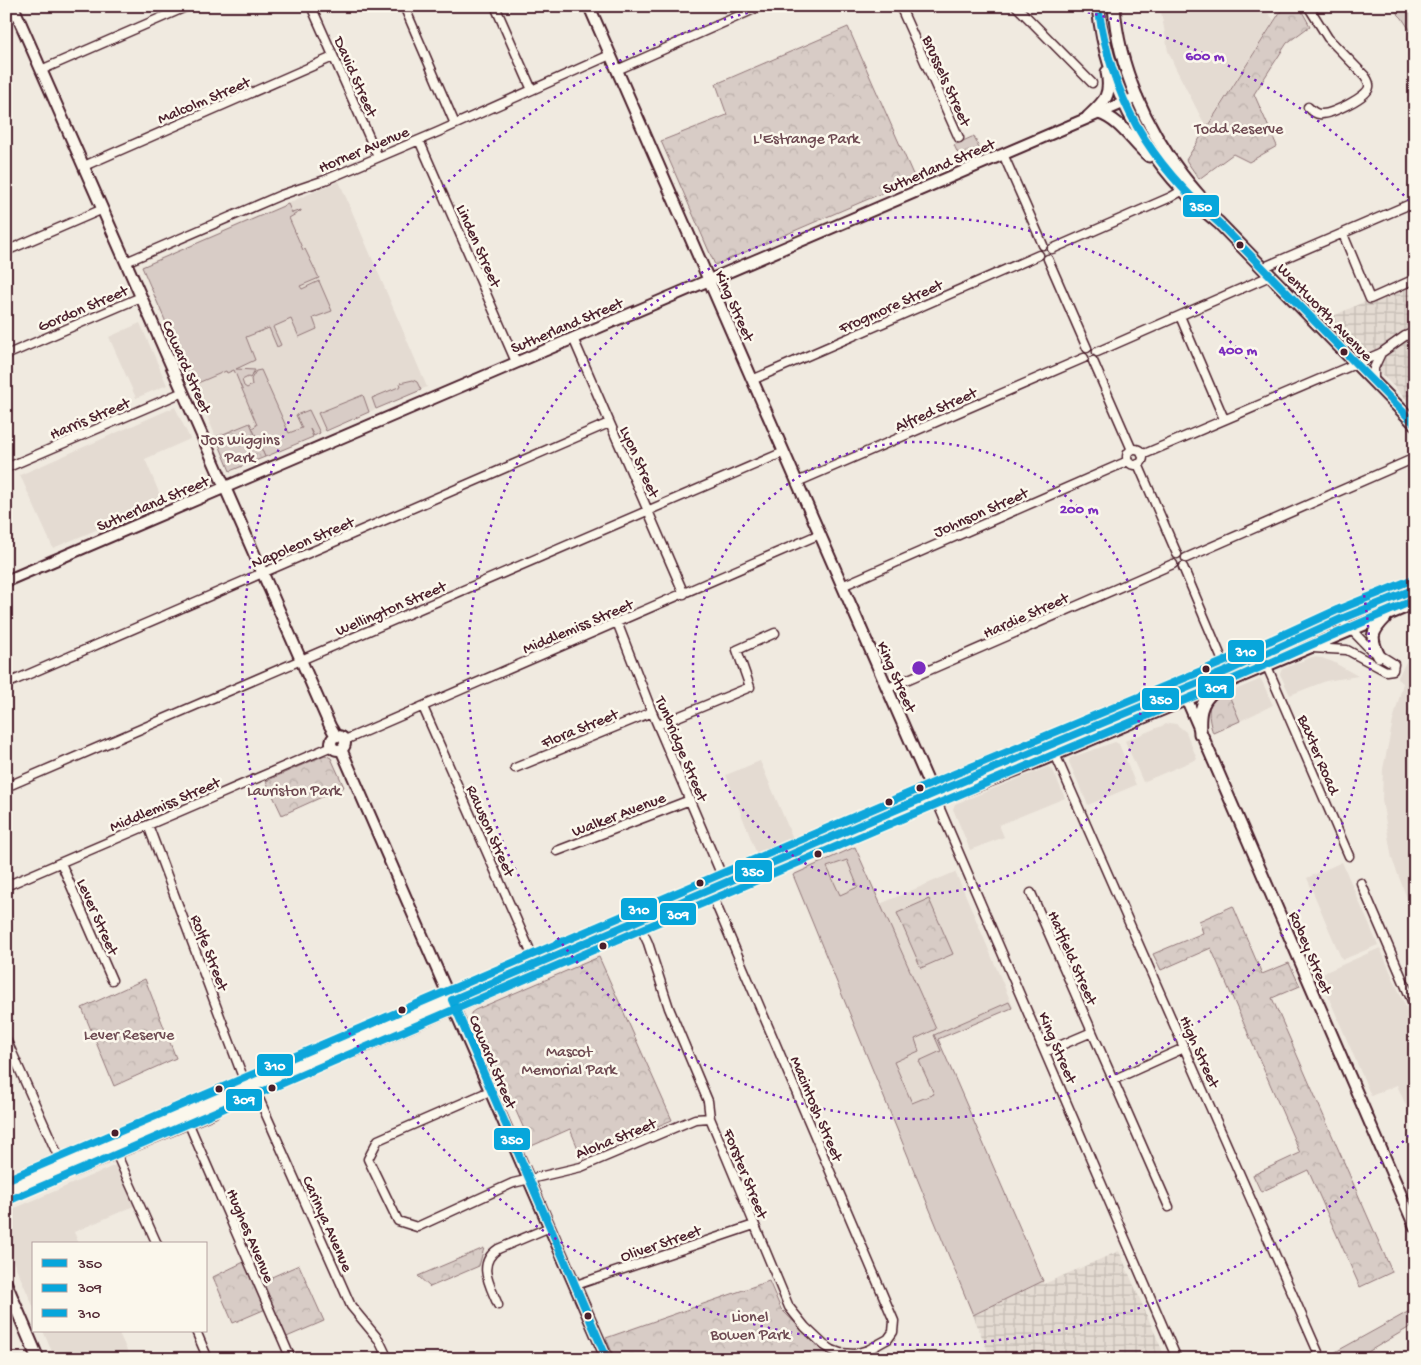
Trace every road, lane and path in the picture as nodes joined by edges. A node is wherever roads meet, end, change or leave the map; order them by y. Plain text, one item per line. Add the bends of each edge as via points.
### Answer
1 (13, 6) edge
2 (188, 6) edge
3 (311, 6) edge
4 (404, 6) edge
5 (496, 6) edge
6 (589, 6) edge
7 (761, 6) edge
8 (900, 6) edge
9 (1016, 6) edge
10 (1098, 6) edge
11 (1114, 6) edge
12 (1308, 6) edge
13 (1104, 44) junction
14 (610, 56) junction
15 (334, 57) junction
16 (41, 70) junction
17 (616, 70) junction
18 (1092, 83) dead end
19 (532, 90) junction
20 (1137, 97) junction
21 (1124, 102) junction
22 (1308, 107) dead end
23 (1093, 115) junction
24 (455, 124) junction
25 (958, 138) dead end
26 (419, 140) junction
27 (1002, 154) junction
28 (378, 157) junction
29 (84, 166) junction
30 (1164, 168) junction
31 (1183, 190) junction
32 (1415, 202) edge
33 (103, 209) junction
34 (1219, 223) junction
35 (1343, 234) junction
36 (1043, 245) junction
37 (1052, 249) junction
38 (6, 251) edge
39 (1039, 255) junction
40 (1048, 259) junction
41 (126, 262) junction
42 (1266, 272) junction
43 (1415, 279) edge
44 (708, 280) junction
45 (141, 297) junction
46 (1180, 316) junction
47 (1415, 332) edge
48 (573, 338) junction
49 (1087, 348) junction
50 (1097, 352) junction
51 (1381, 353) junction
52 (6, 355) edge
53 (1084, 358) junction
54 (1094, 361) junction
55 (516, 362) junction
56 (1355, 364) junction
57 (752, 380) junction
58 (1374, 382) junction
59 (183, 392) junction
60 (1224, 418) junction
61 (609, 423) junction
62 (1413, 424) edge
63 (1132, 450) junction
64 (784, 452) junction
65 (1142, 455) junction
66 (1415, 458) edge
67 (1128, 461) junction
68 (1138, 464) junction
69 (6, 468) edge
70 (797, 482) junction
71 (225, 487) junction
72 (648, 511) junction
73 (820, 534) junction
74 (1177, 554) junction
75 (1186, 558) junction
76 (1173, 564) junction
77 (1183, 567) junction
78 (263, 573) junction
79 (6, 581) edge
80 (842, 586) junction
81 (1415, 589) edge
82 (684, 594) junction
83 (1415, 603) edge
84 (1390, 614) junction
85 (1341, 619) junction
86 (617, 622) junction
87 (1351, 630) junction
88 (775, 633) dead end
89 (1306, 648) junction
90 (1379, 656) junction
91 (301, 660) junction
92 (1266, 664) junction
93 (1229, 675) junction
94 (6, 684) edge
95 (888, 688) junction
96 (1185, 695) junction
97 (423, 707) junction
98 (652, 712) junction
99 (658, 725) junction
100 (1200, 734) junction
101 (339, 743) junction
102 (1055, 754) junction
103 (515, 768) dead end
104 (6, 787) edge
105 (935, 798) junction
106 (690, 800) junction
107 (148, 825) junction
108 (557, 851) dead end
109 (1349, 856) dead end
110 (61, 863) junction
111 (725, 883) junction
112 (1361, 884) dead end
113 (6, 886) edge
114 (1031, 893) dead end
115 (712, 895) junction
116 (640, 926) junction
117 (536, 964) junction
118 (112, 980) dead end
119 (453, 1004) junction
120 (1415, 1008) edge
121 (1092, 1032) junction
122 (6, 1039) edge
123 (1184, 1048) junction
124 (1045, 1052) junction
125 (1113, 1080) junction
126 (251, 1090) junction
127 (490, 1091) junction
128 (710, 1118) junction
129 (188, 1122) junction
130 (116, 1153) junction
131 (63, 1167) junction
132 (530, 1179) junction
133 (6, 1191) edge
134 (6, 1200) edge
135 (1169, 1207) dead end
136 (754, 1225) junction
137 (550, 1227) junction
138 (1415, 1227) edge
139 (156, 1242) edge
140 (6, 1284) edge
141 (576, 1285) junction
142 (498, 1305) dead end
143 (196, 1332) edge
144 (893, 1332) joint
145 (38, 1359) edge
146 (208, 1359) edge
147 (291, 1359) edge
148 (388, 1359) edge
149 (607, 1359) edge
150 (1177, 1359) edge
151 (1322, 1359) edge

1 - 16 street, Coward Street
2 - 16 street
3 - 15 street, David Street
4 - 24 street
5 - 19 street
6 - 14 street, King Street
7 - 17 street
8 - 25 street, Brussels Street
9 - 18 street
10 - 13 main road, Wentworth Avenue
11 - 20 main road, Wentworth Avenue via 1118,40
12 - 22 street via 1328,38 1365,76 1370,88 1367,94 1329,113 1316,113
13 - 21 main road, Wentworth Avenue
13 - 23 main road via 1108,94
14 - 17 street, King Street
14 - 19 street, Horner Avenue
15 - 28 street, David Street
15 - 29 street, Malcolm Street
16 - 29 street, Coward Street
17 - 44 street, King Street
19 - 24 street, Horner Avenue
20 - 21 street, Sutherland Street
20 - 34 main road, Wentworth Avenue via 1166,153
21 - 23 street, Sutherland Street
21 - 30 main road, Wentworth Avenue via 1139,132
23 - 27 street, Sutherland Street
23 - 30 main road via 1108,116
24 - 26 street, Horner Avenue
26 - 28 street, Horner Avenue
26 - 55 street, Linden Street
27 - 36 street
27 - 44 street, Sutherland Street
28 - 41 street, Horner Avenue
29 - 33 street, Coward Street
30 - 31 main road, Wentworth Avenue
31 - 34 main road, Wentworth Avenue
31 - 37 street
32 - 35 street
33 - 38 street
33 - 41 street, Coward Street
34 - 42 main road, Wentworth Avenue
35 - 42 street
35 - 43 street via 1370,299
36 - 37 street
36 - 39 street
37 - 40 street via 1052,256
39 - 40 street
39 - 57 street, Frogmore Street
40 - 49 street
41 - 45 street, Coward Street
42 - 46 street
42 - 56 main road, Wentworth Avenue
44 - 48 street, Sutherland Street
44 - 57 street, King Street
45 - 52 street, Gordon Street
45 - 59 street, Coward Street
46 - 50 street
46 - 60 street
47 - 51 street
48 - 55 street, Sutherland Street
48 - 61 street, Lyon Street
49 - 50 street via 1092,347
49 - 53 street
50 - 54 street
51 - 56 street
51 - 58 street via 1374,368
53 - 54 street
53 - 70 street, Alfred Street
54 - 63 street
55 - 71 street, Sutherland Street
56 - 58 main road, Wentworth Avenue
56 - 60 street
57 - 64 street, King Street
58 - 62 main road, Wentworth Avenue
59 - 69 street, Harris Street
59 - 71 street, Coward Street
60 - 65 street
61 - 72 street, Lyon Street
61 - 78 street, Napoleon Street
63 - 65 street
63 - 67 street via 1127,456
64 - 70 street, King Street
64 - 72 street, Wellington Street
65 - 68 street
66 - 75 street
67 - 68 street
67 - 80 street, Johnson Street
68 - 74 street
70 - 73 street, King Street
71 - 78 street, Coward Street
71 - 79 street, Sutherland Street
72 - 82 street, Lyon Street
72 - 91 street, Wellington Street
73 - 80 street, King Street
73 - 82 street, Middlemiss Street
74 - 75 street via 1181,553
74 - 76 street via 1172,558
75 - 77 street
76 - 77 street
76 - 95 street, Hardie Street
77 - 93 street
78 - 91 street, Coward Street
78 - 94 street, Napoleon Street
80 - 95 street, King Street
81 - 85 main road
82 - 86 street, Middlemiss Street
83 - 84 main road
84 - 87 main road
84 - 90 main road via 1374,631 1373,642
85 - 87 street
85 - 93 main road
86 - 97 street, Middlemiss Street
86 - 98 street, Tunbridge Street
87 - 89 main road
87 - 90 street
88 - 99 street via 737,650 750,687
89 - 90 street via 1347,650 1386,671 1393,670 1392,663
89 - 92 main road
91 - 101 street, Coward Street
91 - 104 street, Wellington Street
92 - 93 main road
92 - 109 street, Baxter Road
93 - 96 main road
93 - 100 main road via 1204,700 1200,710
95 - 105 street, King Street
96 - 100 street, Robey Street
96 - 102 main road
96 - 105 main road
97 - 101 street, Middlemiss Street
97 - 117 street, Rawson Street
98 - 99 street, Tunbridge Street
98 - 103 street, Flora Street
99 - 106 street, Tunbridge Street
100 - 138 street, Robey Street
101 - 107 street, Middlemiss Street
101 - 119 street, Coward Street
102 - 105 main road
102 - 123 street, High Street
105 - 111 main road
105 - 115 main road
105 - 124 street, King Street
106 - 108 street, Walker Avenue
106 - 111 street, Tunbridge Street
107 - 110 street, Middlemiss Street
107 - 126 street, Rolfe Street
110 - 113 street, Middlemiss Street
110 - 118 street, Lever Street
111 - 117 main road
112 - 120 street
114 - 121 street, Hatfield Street
115 - 116 main road
115 - 144 street, Macintosh Street via 892,1315
116 - 119 main road
116 - 128 street, Forster Street via 669,1008 708,1101
117 - 119 main road
119 - 126 main road
119 - 127 street, Coward Street
121 - 124 street
121 - 125 street, Hatfield Street
122 - 131 street
123 - 125 street
123 - 151 street, High Street
124 - 150 street, King Street
125 - 135 street, Hatfield Street
126 - 129 main road
126 - 131 main road
126 - 148 street, Carinya Avenue via 351,1306 379,1340
127 - 132 street, Coward Street
127 - 132 street, Aloha Street via 378,1140 368,1159 398,1221 417,1228 513,1183
128 - 132 street, Aloha Street via 695,1119 582,1167
128 - 136 street, Forster Street
129 - 130 main road
129 - 147 street, Hughes Avenue
130 - 134 main road
130 - 139 street
131 - 133 main road
132 - 137 street, Coward Street
136 - 141 street, Oliver Street
136 - 144 street, Forster Street via 789,1307 824,1345 840,1353 854,1354 888,1339
137 - 141 street, Coward Street
137 - 142 street via 490,1255 486,1270
140 - 145 main road
141 - 149 street, Coward Street
143 - 146 street

